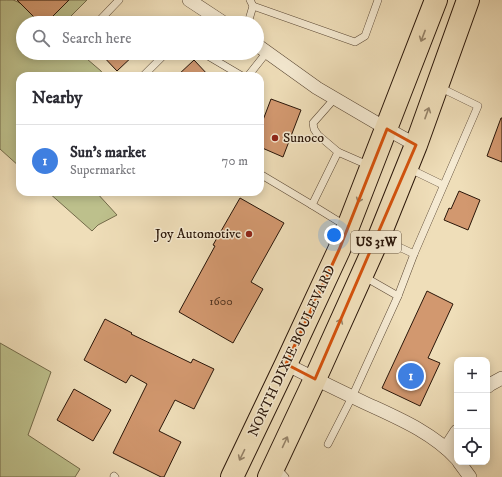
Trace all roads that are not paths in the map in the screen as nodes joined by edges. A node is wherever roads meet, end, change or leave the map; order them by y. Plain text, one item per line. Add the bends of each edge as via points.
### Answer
1 (119, 0) edge
2 (189, 0) edge
3 (378, 0) edge
4 (436, 0) edge
5 (468, 0) edge
6 (252, 3) edge
7 (104, 16) edge
8 (213, 16) edge
9 (249, 16) edge
10 (264, 50) edge
11 (159, 60) edge
12 (215, 60) edge
13 (256, 60) edge
14 (147, 72) edge
15 (235, 72) edge
16 (250, 72) edge
17 (437, 86) junction
18 (335, 98) junction
19 (387, 129) junction
20 (416, 145) junction
21 (338, 152) junction
22 (372, 167) junction
23 (407, 168) junction
24 (264, 176) edge
25 (444, 186) junction
26 (312, 205) junction
27 (348, 227) junction
28 (378, 237) junction
29 (414, 254) junction
30 (361, 275) junction
31 (398, 296) junction
32 (286, 364) junction
33 (315, 378) junction
34 (502, 378) edge
35 (490, 385) edge
36 (352, 397) junction
37 (454, 436) edge
38 (328, 444) dead end
39 (446, 448) junction
40 (454, 456) edge
41 (461, 465) edge
42 (276, 473) edge
43 (232, 477) edge
44 (470, 477) edge

1 - 7 lane
2 - 8 street
3 - 6 lane via 365,36 355,42
4 -> 19 highway, NORTH DIXIE BOULEVARD / US 31W
5 - 17 highway, US 31W
6 - 9 lane
10 - 18 street
11 - 14 lane
12 - 15 lane
13 - 16 lane
20 -> 17 highway, US 31W
17 - 25 lane via 478,106
18 - 19 street
18 - 21 lane via 313,123 318,135
19 - 20 street
19 - 22 highway, NORTH DIXIE BOULEVARD / US 31W
20 - 23 highway, US 31W
21 - 22 lane
21 - 26 lane
22 -> 27 highway, NORTH DIXIE BOULEVARD / US 31W
23 - 25 lane
23 - 28 highway, US 31W
24 - 26 lane
25 - 29 lane
26 - 27 lane
27 - 32 highway, NORTH DIXIE BOULEVARD / US 31W
28 - 29 lane
28 - 30 highway, US 31W
29 - 31 lane
30 - 31 lane
33 -> 30 highway, US 31W
31 - 36 lane
32 - 33 street
32 -> 43 highway, NORTH DIXIE BOULEVARD / US 31W
33 - 36 street
42 -> 33 highway, US 31W
34 - 35 street
36 - 38 lane
36 - 39 street via 416,427
37 - 39 street
39 - 40 street
41 - 44 street

